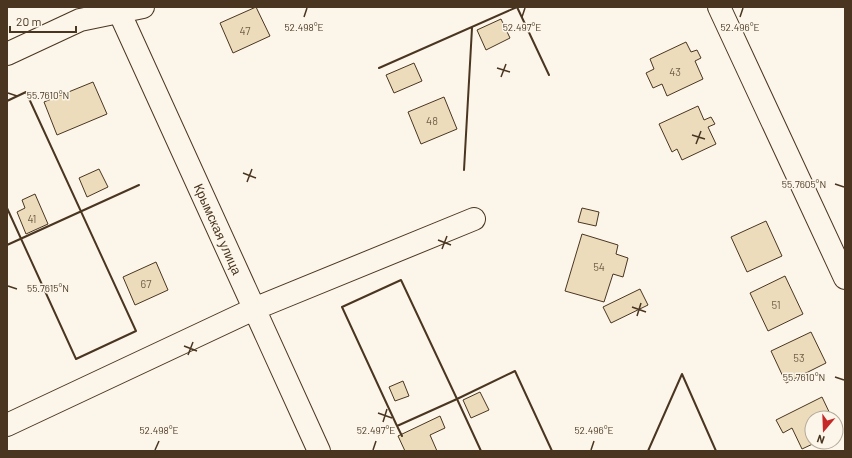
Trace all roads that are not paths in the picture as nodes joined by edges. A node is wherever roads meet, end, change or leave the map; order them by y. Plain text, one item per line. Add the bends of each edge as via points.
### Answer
1 (143, 7) edge
2 (719, 7) edge
3 (118, 9) edge
4 (7, 54) edge
5 (474, 219) dead end
6 (845, 278) edge
7 (254, 309) junction
8 (7, 425) edge
9 (318, 451) edge

1 - 3 street
2 - 6 street
3 - 4 street via 80,20
3 - 7 street, Крымская улица
5 - 7 street
7 - 8 street
7 - 9 street, Крымская улица

